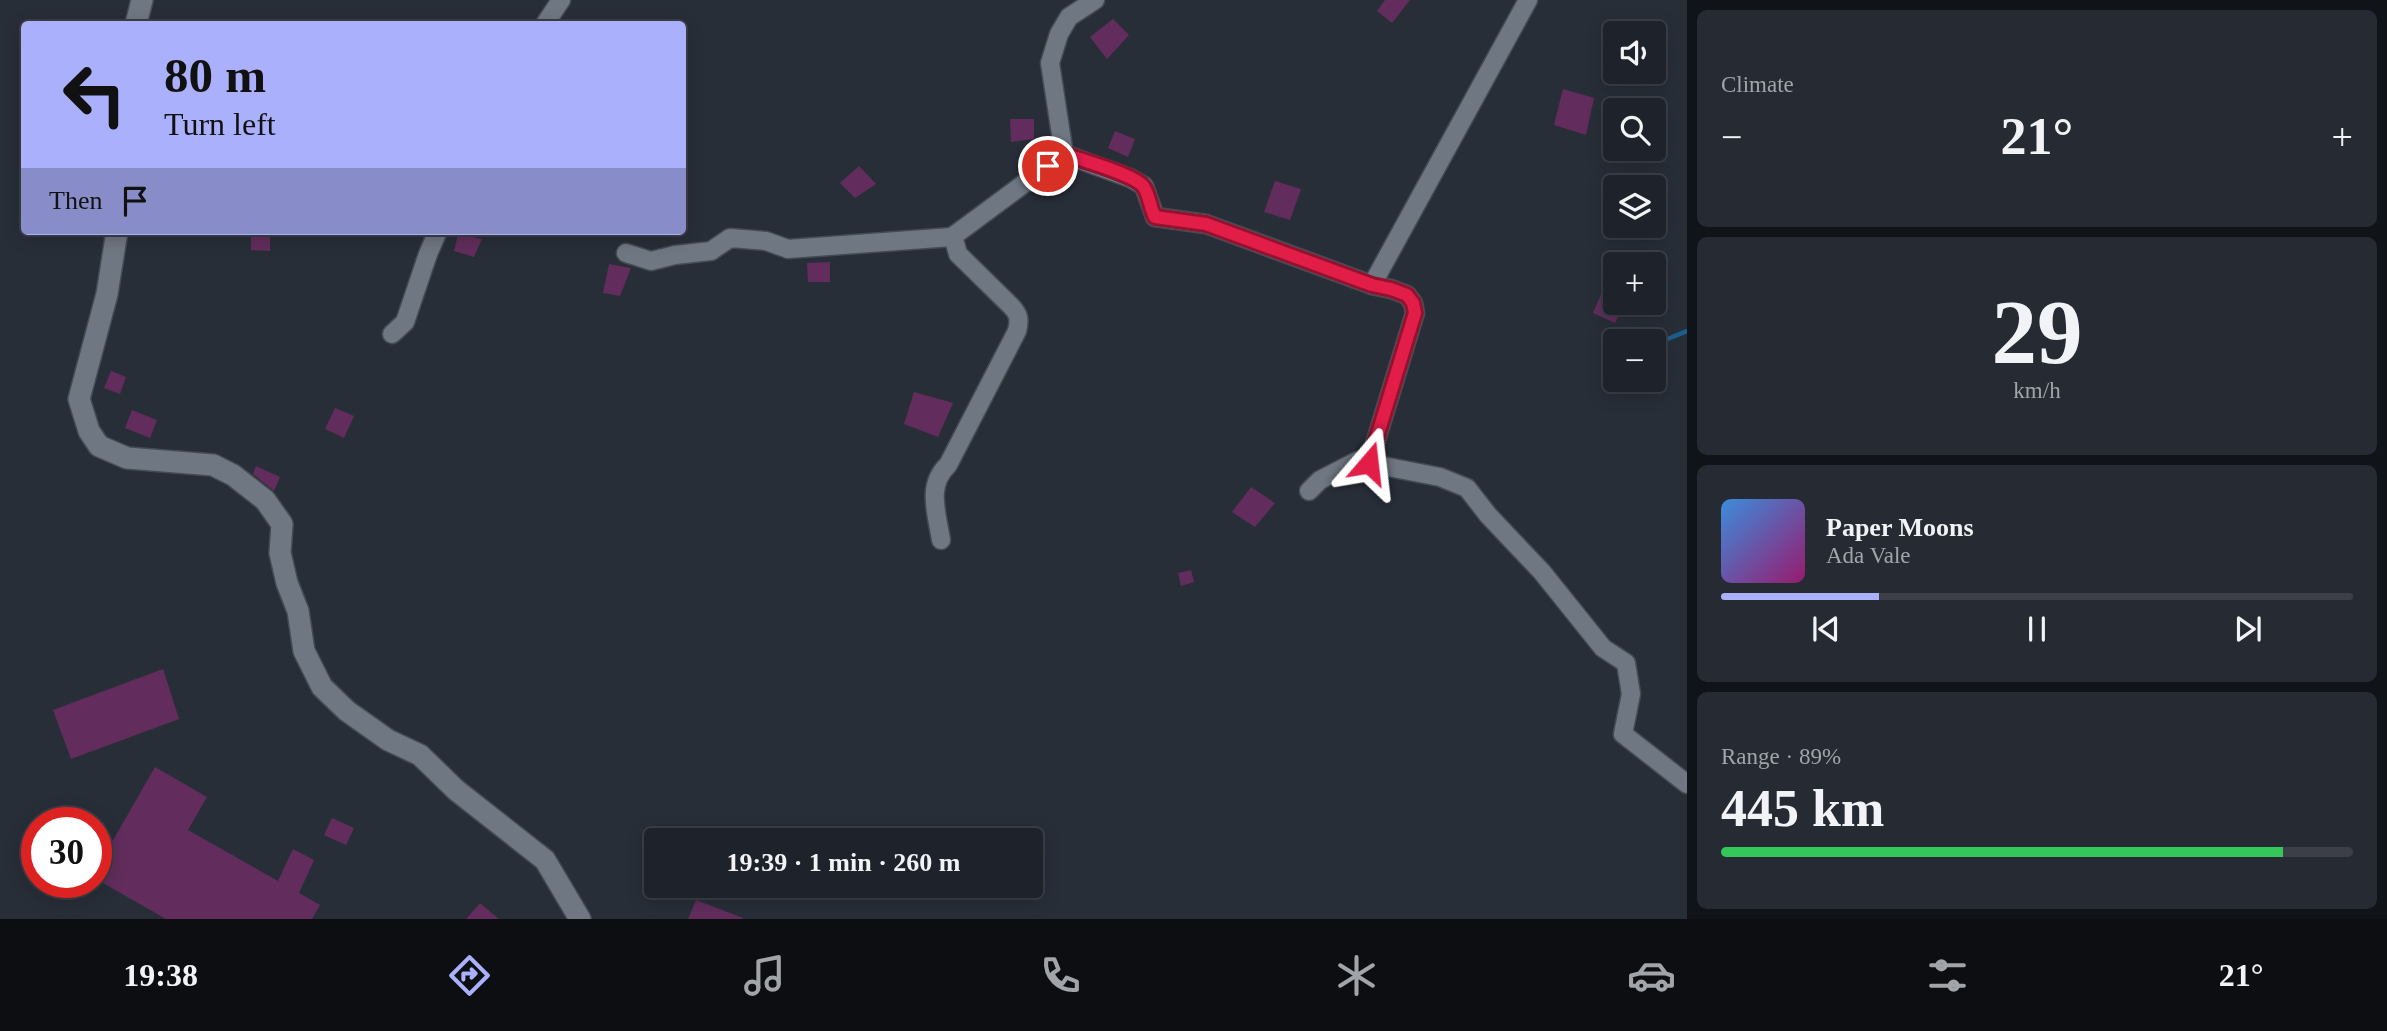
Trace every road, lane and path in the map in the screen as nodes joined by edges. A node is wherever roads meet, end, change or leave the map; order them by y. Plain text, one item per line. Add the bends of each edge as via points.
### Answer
1 (142, 0) edge
2 (561, 0) edge
3 (1095, 0) edge
4 (1528, 0) edge
5 (137, 21) edge
6 (547, 21) edge
7 (1064, 154) junction
8 (116, 235) edge
9 (436, 235) edge
10 (953, 236) junction
11 (626, 253) dead end
12 (1372, 285) junction
13 (392, 334) dead end
14 (1369, 463) junction
15 (1309, 491) dead end
16 (941, 540) dead end
17 (1687, 784) edge
18 (580, 919) edge

1 - 5 street
2 - 6 street
3 - 7 street via 1069,17 1050,63
4 - 12 street
7 - 10 street
7 - 12 street via 1144,186 1155,217 1206,224
8 - 18 street via 107,294 79,399 99,446 127,458 213,466 265,500 282,524 280,553 298,611 303,652 322,687 388,740 420,755 456,790 545,860
9 - 13 street via 405,322
10 - 11 street via 788,249 766,241 730,238 711,251 652,261
10 - 16 street via 958,254 1010,305 1020,321 948,465 935,482
12 - 14 street via 1407,295 1415,313
14 - 15 street via 1357,461
14 - 17 street via 1440,477 1467,488 1603,648 1626,663 1631,694 1623,734

